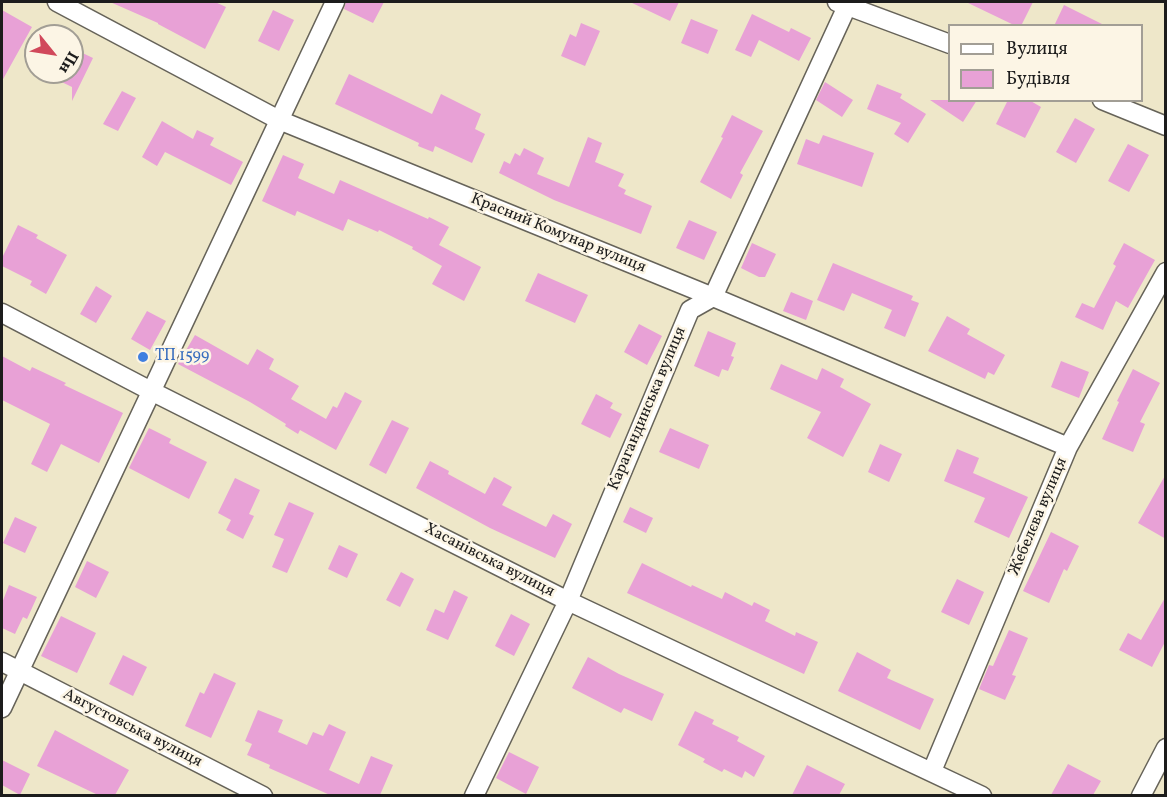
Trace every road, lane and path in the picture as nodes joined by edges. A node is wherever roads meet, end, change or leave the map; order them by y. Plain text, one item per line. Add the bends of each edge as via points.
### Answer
1 (57, 2) edge
2 (335, 2) edge
3 (844, 3) edge
4 (948, 43) edge
5 (1107, 102) edge
6 (279, 120) junction
7 (1166, 126) edge
8 (1166, 272) edge
9 (712, 297) junction
10 (2, 313) edge
11 (151, 391) junction
12 (1068, 447) junction
13 (568, 601) junction
14 (2, 662) edge
15 (19, 671) junction
16 (2, 708) edge
17 (1166, 748) edge
18 (932, 771) junction
19 (263, 795) edge
20 (474, 795) edge
21 (982, 795) edge
22 (1141, 795) edge

1 - 6 street, Красний Комунар вулиця
2 - 6 street
3 - 4 street
3 - 9 street, Карагандинська вулиця
5 - 7 street
6 - 9 street, Красний Комунар вулиця
6 - 11 street
8 - 12 street, Жебелєва вулиця
9 - 12 street, Красний Комунар вулиця
9 - 13 street, Карагандинська вулиця via 690,310
10 - 11 street, Хасанівська вулиця
11 - 13 street, Хасанівська вулиця
11 - 15 street
12 - 18 street, Жебелєва вулиця
13 - 18 street, Хасанівська вулиця
13 - 20 street, Карагандинська вулиця
14 - 15 street, Августовська вулиця
15 - 16 street
15 - 19 street, Августовська вулиця
17 - 22 street
18 - 21 street, Хасанівська вулиця

